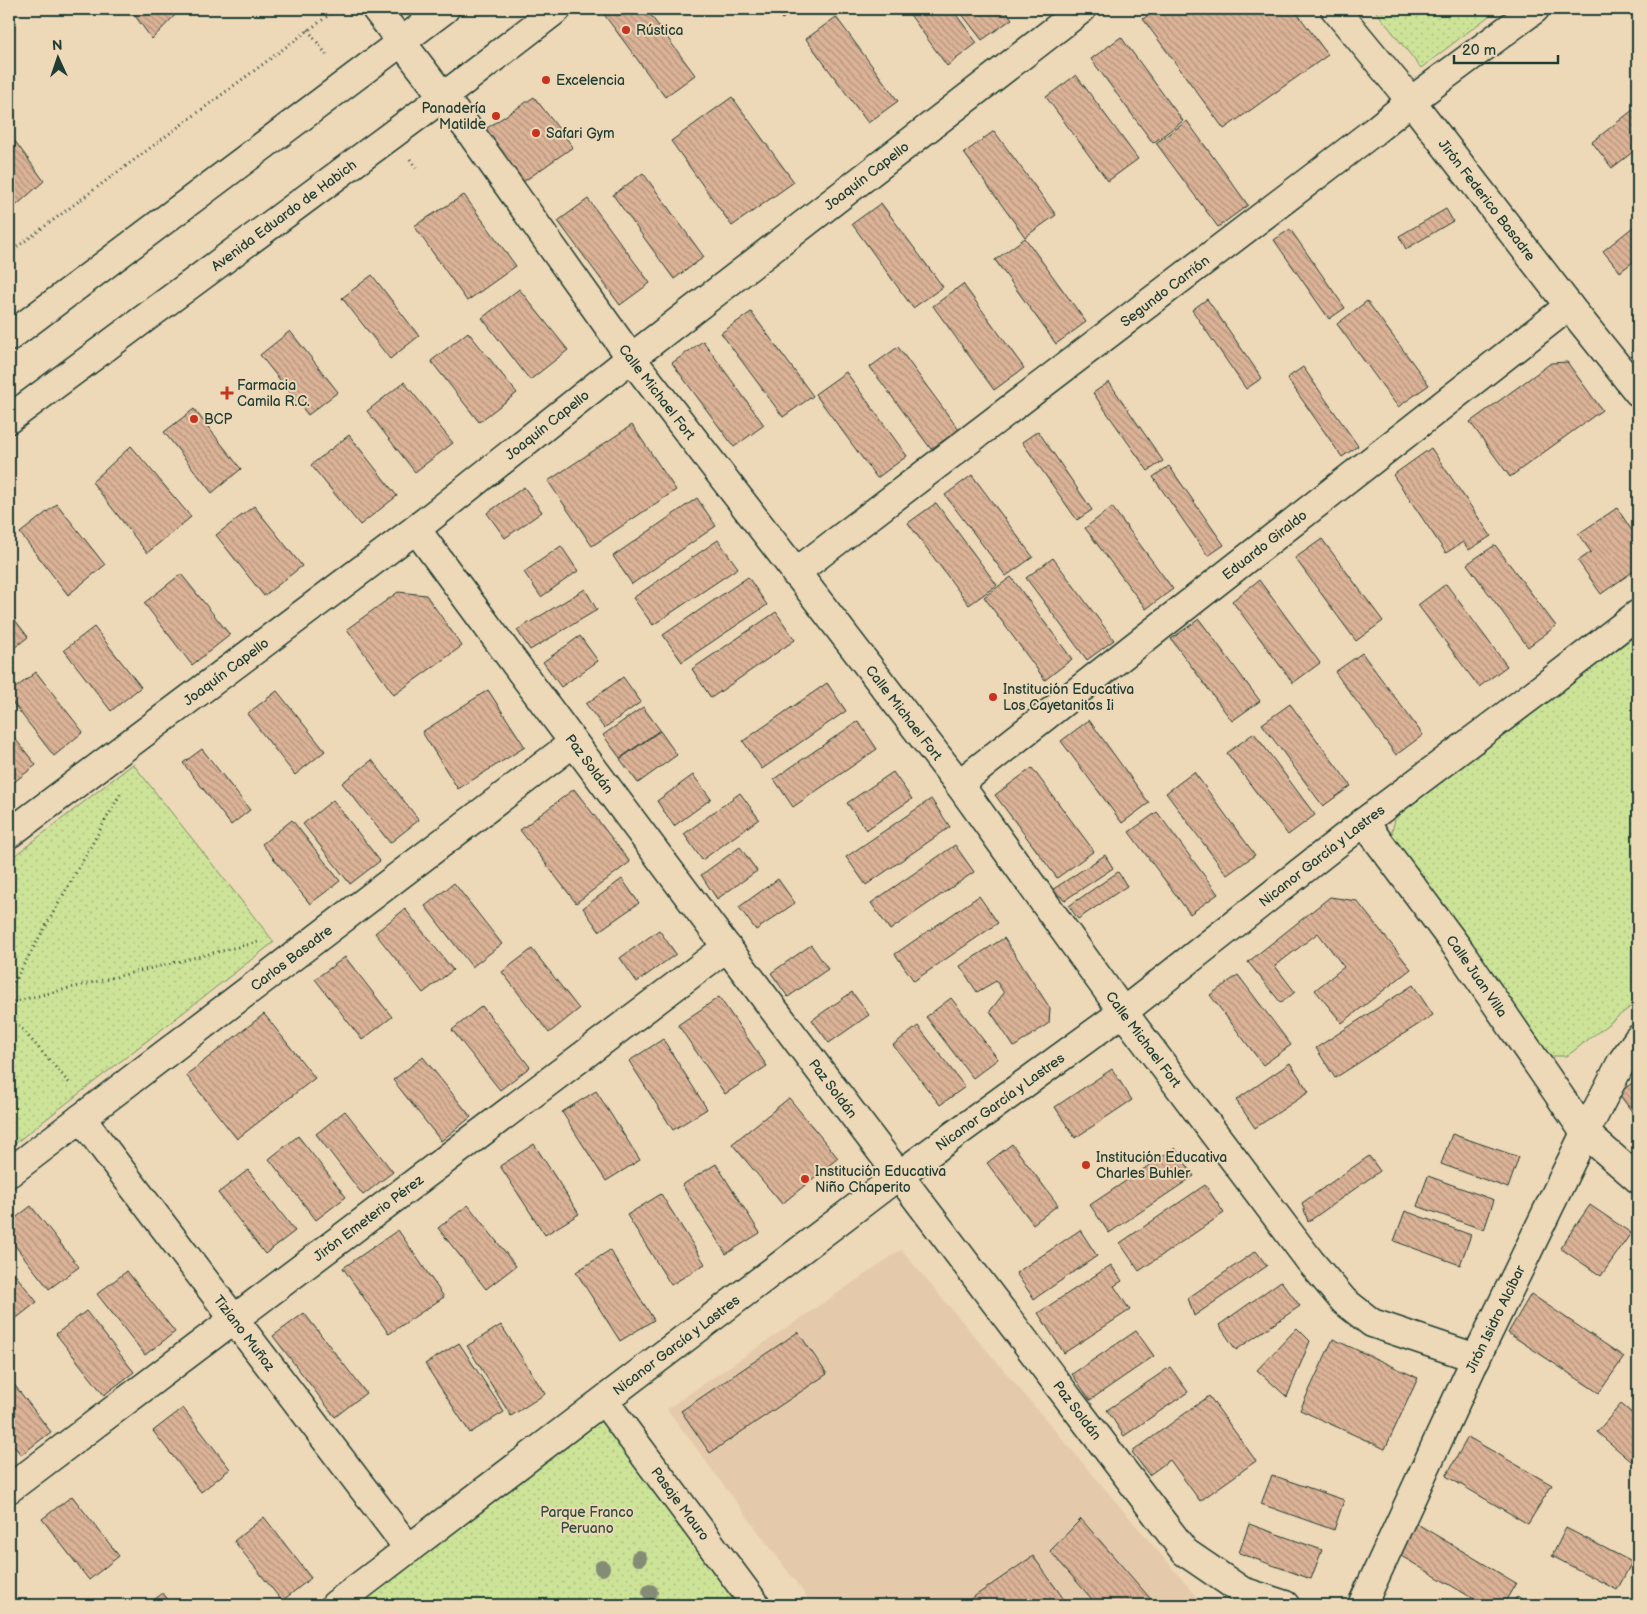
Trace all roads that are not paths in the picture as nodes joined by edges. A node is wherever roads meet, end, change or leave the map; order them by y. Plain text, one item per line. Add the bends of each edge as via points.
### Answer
1 (376, 9) edge
2 (445, 9) edge
3 (557, 9) edge
4 (1082, 9) edge
5 (1335, 9) edge
6 (1536, 9) edge
7 (401, 42) junction
8 (443, 97) junction
9 (1411, 101) junction
10 (1569, 306) junction
11 (9, 337) edge
12 (630, 358) junction
13 (1638, 392) edge
14 (9, 419) edge
15 (416, 529) junction
16 (794, 573) junction
17 (1638, 614) edge
18 (573, 743) junction
19 (959, 784) junction
20 (1364, 822) junction
21 (9, 834) edge
22 (727, 948) junction
23 (1123, 1012) junction
24 (1638, 1038) edge
25 (86, 1114) junction
26 (1586, 1133) junction
27 (9, 1173) edge
28 (899, 1175) junction
29 (1638, 1179) edge
30 (234, 1319) junction
31 (1476, 1358) junction
32 (604, 1400) junction
33 (9, 1489) edge
34 (409, 1549) junction
35 (335, 1605) edge
36 (756, 1605) edge
37 (1285, 1605) edge
38 (1362, 1605) edge

1 - 7 street, Calle Michael Fort
2 - 7 street
3 - 8 street, Avenida Eduardo de Habich
4 - 12 street, Joaquín Capello
5 - 9 street, Jirón Federico Basadre
6 - 9 street, Segundo Carrión
7 - 8 street, Calle Michael Fort
7 - 11 street
8 - 12 street, Calle Michael Fort
8 - 14 street, Avenida Eduardo de Habich
9 - 10 street, Jirón Federico Basadre
9 - 16 street, Segundo Carrión
10 - 13 street, Jirón Federico Basadre
10 - 19 street, Eduardo Giraldo
12 - 15 street, Joaquín Capello
12 - 16 street, Calle Michael Fort
15 - 18 street, Paz Soldán
15 - 21 street, Joaquín Capello
16 - 19 street, Calle Michael Fort
17 - 20 street, Nicanor García y Lastres
18 - 22 street, Paz Soldán
18 - 25 street, Carlos Basadre
19 - 23 street, Calle Michael Fort
20 - 23 street, Nicanor García y Lastres
20 - 26 street, Calle Juan Villa via 1460,951
22 - 28 street, Paz Soldán
22 - 30 street, Jirón Emeterio Pérez
23 - 28 street, Nicanor García y Lastres
23 - 31 street, Calle Michael Fort via 1310,1261 1344,1301 1372,1323
24 - 26 street, Jirón Isidro Alcíbar via 1621,1063
25 - 27 street, Carlos Basadre
25 - 30 street, Tiziano Muñoz
26 - 29 street, Calle Juan Villa
26 - 31 street, Jirón Isidro Alcíbar
28 - 32 street, Nicanor García y Lastres
28 - 37 street, Paz Soldán via 1185,1552 1242,1591
30 - 33 street, Jirón Emeterio Pérez
30 - 34 street, Tiziano Muñoz
31 - 38 street, Jirón Isidro Alcíbar
32 - 34 street, Nicanor García y Lastres
32 - 36 street, Pasaje Mauro
34 - 35 street, Nicanor García y Lastres

